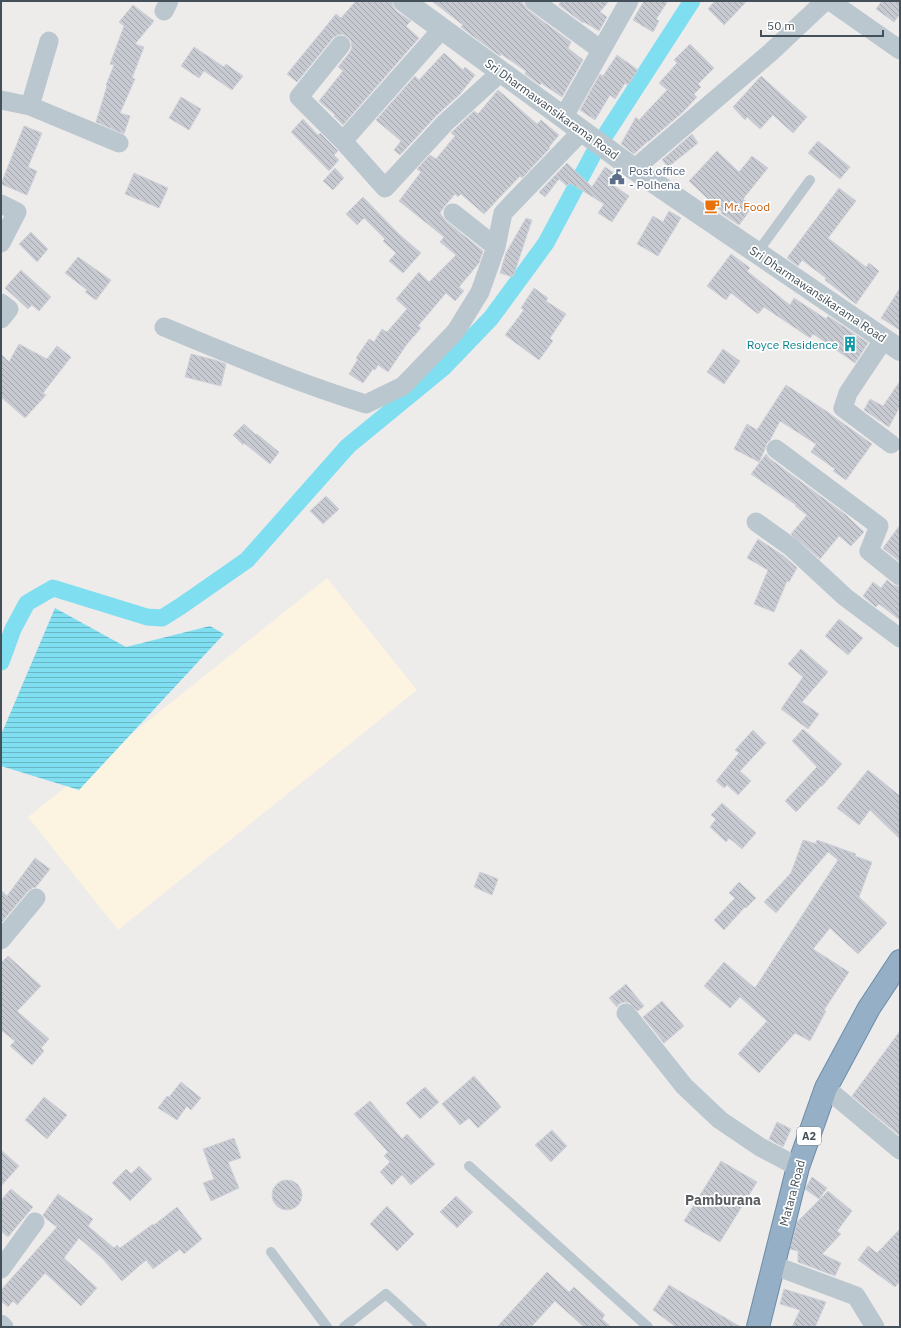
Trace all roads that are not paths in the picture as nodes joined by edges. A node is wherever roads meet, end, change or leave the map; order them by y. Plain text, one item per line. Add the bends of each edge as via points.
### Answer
1 (404, 1) edge
2 (534, 1) edge
3 (629, 1) edge
4 (825, 1) edge
5 (830, 1) edge
6 (442, 29) junction
7 (50, 41) dead end
8 (341, 45) dead end
9 (601, 50) junction
10 (900, 50) edge
11 (501, 72) junction
12 (1, 100) edge
13 (30, 106) junction
14 (564, 118) junction
15 (582, 132) junction
16 (343, 142) junction
17 (119, 144) dead end
18 (634, 169) junction
19 (810, 180) dead end
20 (1, 204) edge
21 (453, 213) dead end
22 (1, 243) edge
23 (496, 247) junction
24 (757, 252) junction
25 (1, 303) edge
26 (1, 319) edge
27 (164, 327) dead end
28 (892, 344) edge
29 (892, 444) dead end
30 (776, 449) dead end
31 (756, 522) dead end
32 (900, 576) edge
33 (900, 638) edge
34 (36, 898) dead end
35 (1, 940) edge
36 (900, 961) edge
37 (626, 1013) dead end
38 (826, 1088) junction
39 (900, 1150) edge
40 (469, 1166) dead end
41 (798, 1167) junction
42 (35, 1222) dead end
43 (271, 1252) dead end
44 (773, 1265) junction
45 (1, 1269) edge
46 (1, 1324) edge
47 (4, 1327) edge
48 (328, 1327) edge
49 (344, 1327) edge
50 (422, 1327) edge
51 (648, 1327) edge
52 (758, 1327) edge
53 (875, 1327) edge

1 - 6 street, Sri Dharmawansikarama Road
2 - 9 street
3 - 9 street
4 - 18 street via 771,52
5 - 10 street
6 - 11 street, Sri Dharmawansikarama Road
6 - 16 street
7 - 13 street
8 - 16 street via 299,97
9 - 14 street
11 - 14 street, Sri Dharmawansikarama Road
11 - 16 street via 445,123 385,188
12 - 13 street
13 - 17 street
14 - 15 street, Sri Dharmawansikarama Road
15 - 18 street, Sri Dharmawansikarama Road
15 - 23 street via 503,213
18 - 24 street, Sri Dharmawansikarama Road
19 - 24 lane
20 - 22 street via 17,212
21 - 23 street
23 - 27 street via 480,292 456,331 403,386 366,404
24 - 28 street, Sri Dharmawansikarama Road
25 - 26 street via 9,309
28 - 29 street via 848,393 843,408
30 - 32 street via 879,526 869,551
31 - 33 street via 791,547 845,597
34 - 35 street
36 - 38 highway, Matara Road / A2 via 869,1008
37 - 41 street via 684,1086 720,1120 760,1147
38 - 39 street
38 - 41 highway, Matara Road / A2
40 - 51 lane
41 - 44 highway, Matara Road / A2
42 - 45 street
43 - 48 lane
44 - 52 highway, Matara Road / A2
44 - 53 street via 856,1296
46 - 47 street
49 - 50 lane via 386,1294

